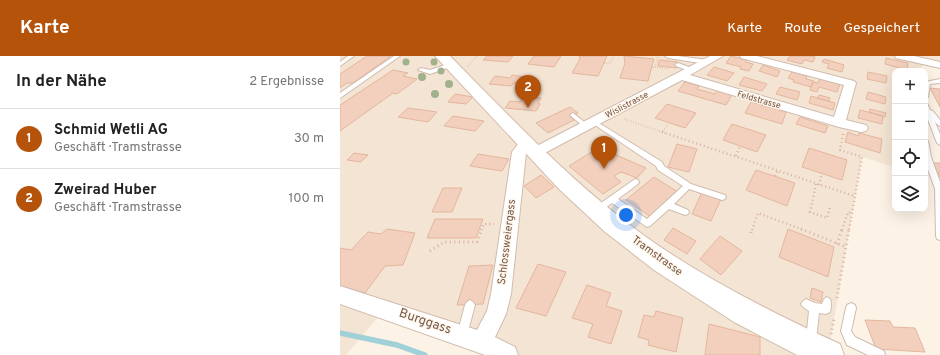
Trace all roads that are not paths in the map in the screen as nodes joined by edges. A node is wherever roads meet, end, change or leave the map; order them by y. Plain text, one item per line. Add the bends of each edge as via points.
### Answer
1 (351, 56) edge
2 (399, 56) edge
3 (668, 56) edge
4 (718, 56) edge
5 (745, 56) edge
6 (900, 56) edge
7 (921, 58) edge
8 (706, 62) junction
9 (340, 64) edge
10 (940, 65) edge
11 (444, 68) edge
12 (421, 70) dead end
13 (679, 71) junction
14 (940, 81) edge
15 (928, 83) edge
16 (340, 96) edge
17 (928, 108) edge
18 (928, 112) edge
19 (573, 115) dead end
20 (590, 124) junction
21 (842, 124) junction
22 (940, 124) edge
23 (861, 128) dead end
24 (940, 143) edge
25 (531, 147) junction
26 (928, 160) edge
27 (634, 182) dead end
28 (688, 186) junction
29 (722, 198) dead end
30 (604, 204) junction
31 (667, 205) junction
32 (685, 212) dead end
33 (940, 236) edge
34 (340, 295) edge
35 (832, 304) road end
36 (470, 305) dead end
37 (851, 308) dead end
38 (462, 334) junction
39 (482, 342) junction
40 (823, 348) edge
41 (507, 355) edge
42 (880, 355) edge

1 - 9 lane
2 - 16 lane
3 - 8 lane
4 - 8 street, Wislistrasse
5 - 21 street via 854,84
6 - 7 street
7 - 10 street
8 - 13 street, Wislistrasse via 692,70
11 - 12 lane
11 - 25 main road, Tramstrasse
13 - 20 street, Wislistrasse
13 - 21 street, Feldstrasse
14 - 15 lane
17 - 22 lane
18 - 24 lane
19 - 20 lane
20 - 25 street, Wislistrasse
20 - 28 lane via 659,164
21 - 23 street, Feldstrasse
25 - 30 main road, Tramstrasse
25 - 39 street, Schlossweiergass via 519,152 501,294 496,314
26 - 33 lane via 939,189
27 - 30 lane
28 - 29 lane
28 - 31 lane
30 - 31 lane via 648,224
30 - 40 main road, Tramstrasse via 660,259 697,284
31 - 32 lane
34 - 38 street, Burggass
35 - 40 lane via 826,309 810,306 810,333
36 - 38 lane
37 - 42 lane via 846,331 851,341
38 - 39 street, Burggass
39 - 41 street, Burggass

